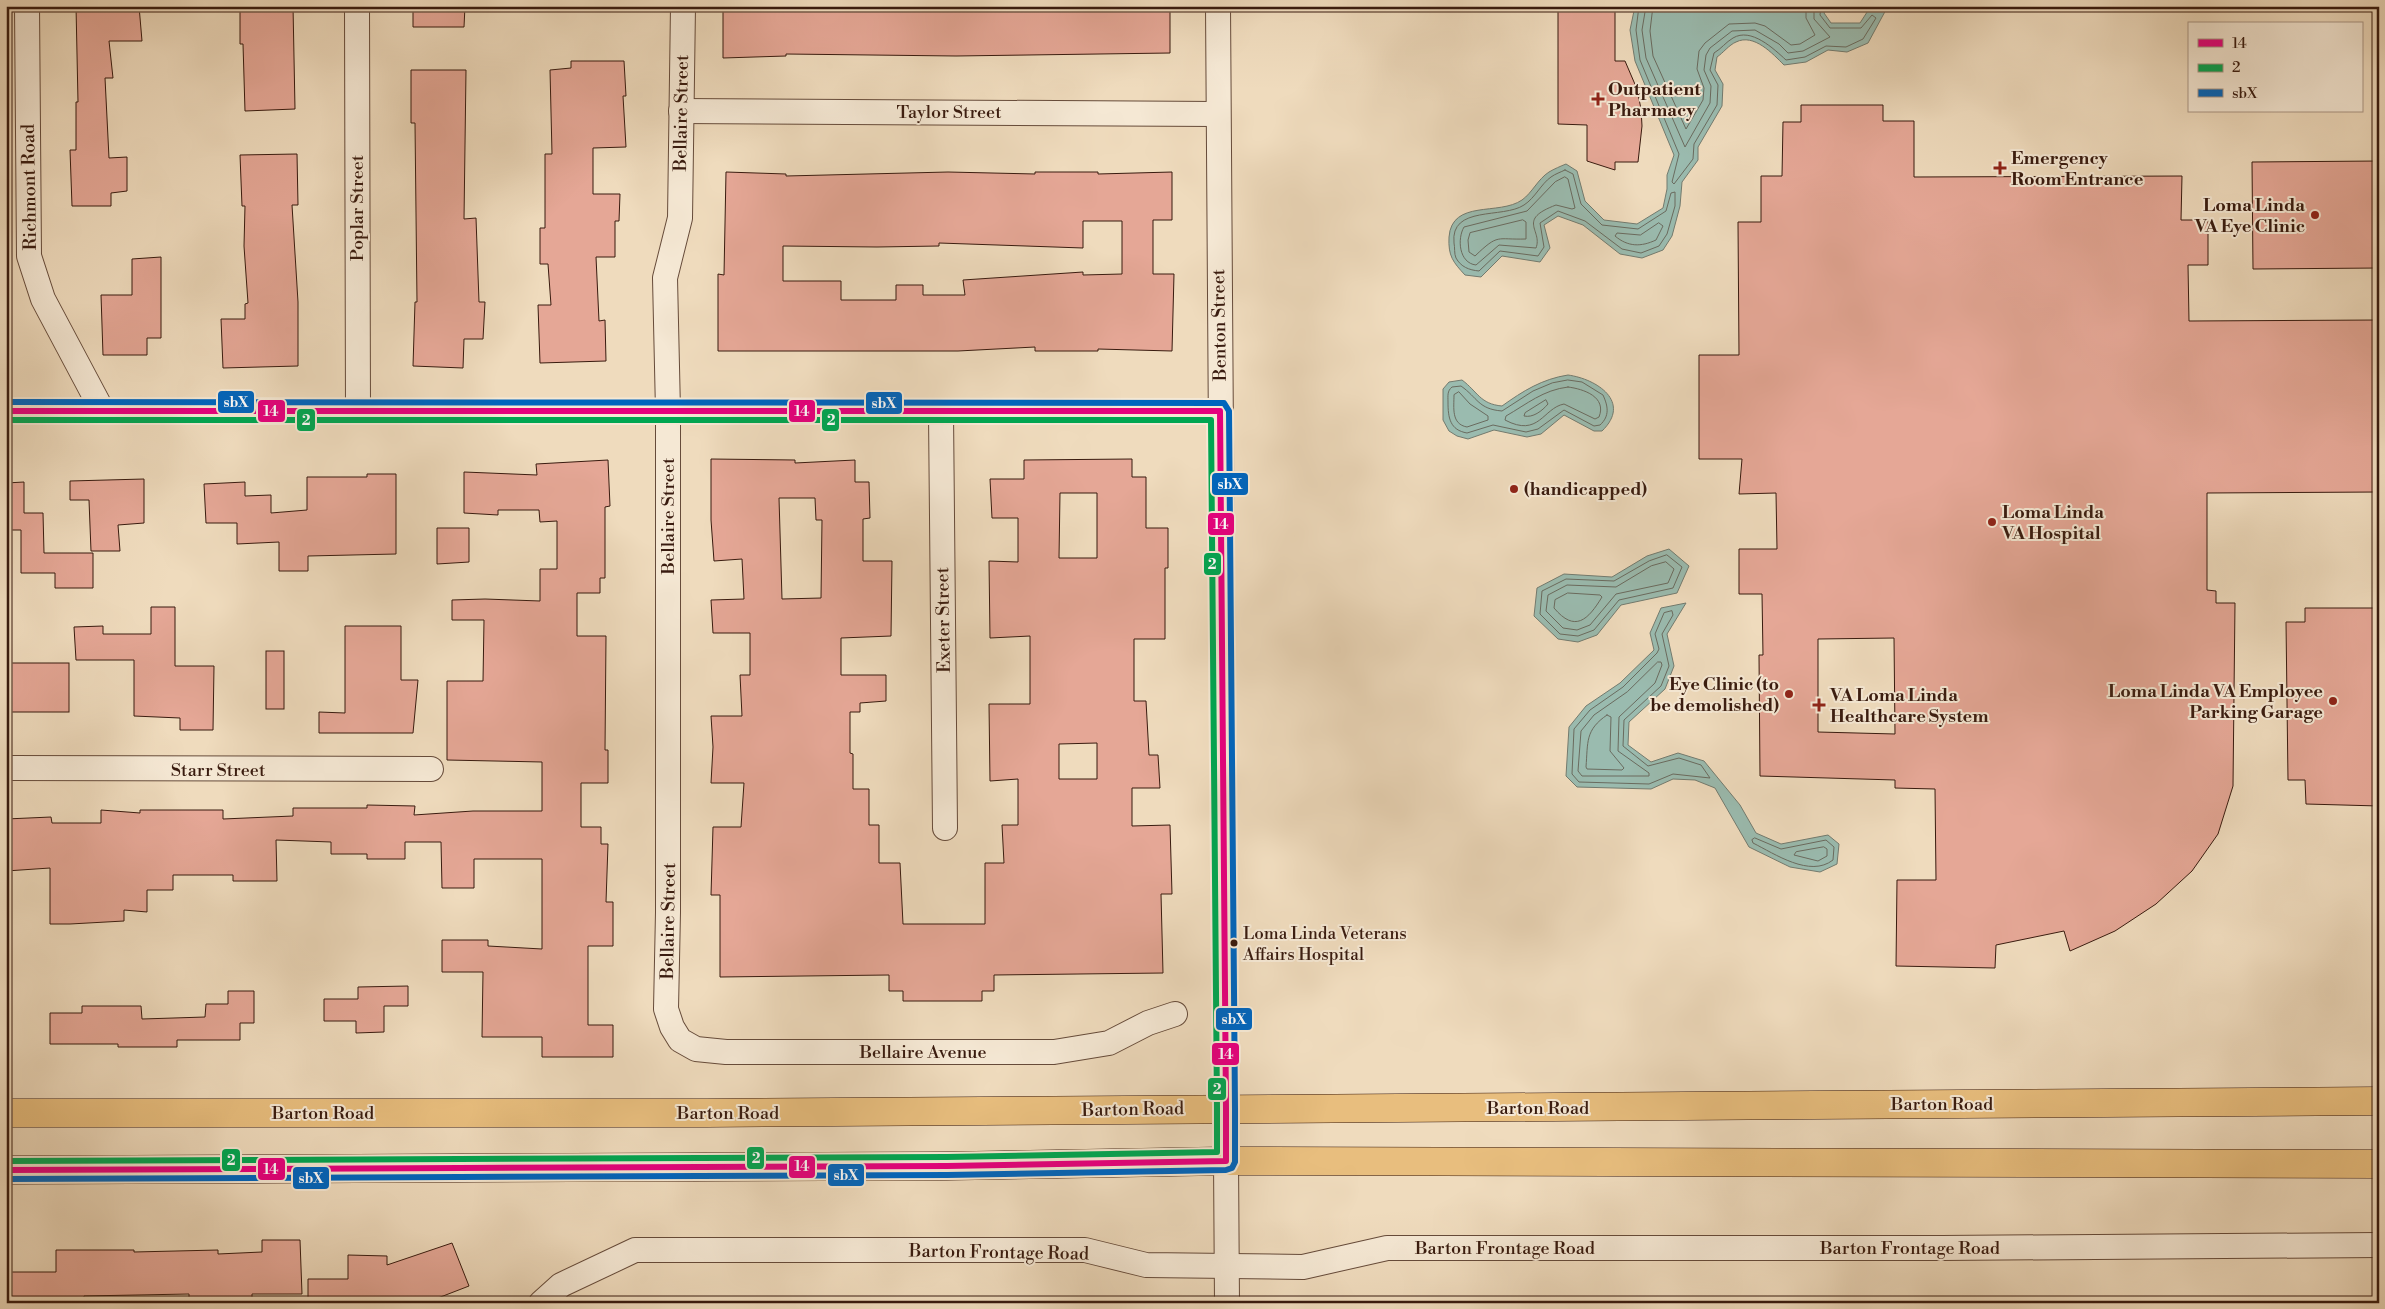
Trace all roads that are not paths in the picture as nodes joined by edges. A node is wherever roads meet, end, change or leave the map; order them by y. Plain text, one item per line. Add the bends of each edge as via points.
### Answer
1 (27, 6) edge
2 (357, 6) edge
3 (683, 6) edge
4 (1218, 6) edge
5 (681, 110) junction
6 (1217, 114) junction
7 (102, 410) junction
8 (358, 410) junction
9 (6, 411) edge
10 (668, 411) junction
11 (1220, 411) junction
12 (941, 413) junction
13 (6, 768) edge
14 (431, 769) dead end
15 (945, 828) dead end
16 (1175, 1014) dead end
17 (672, 1028) joint
18 (2379, 1100) edge
19 (1226, 1108) junction
20 (6, 1114) edge
21 (1226, 1161) junction
22 (2379, 1164) edge
23 (6, 1170) edge
24 (2379, 1245) edge
25 (1226, 1267) junction
26 (540, 1303) edge
27 (1227, 1303) edge

1 - 7 street, Richmont Road via 29,256 43,298
2 - 8 street, Poplar Street
3 - 5 street, Bellaire Street
4 - 6 street, Benton Street
5 - 6 street, Taylor Street
5 - 10 street, Bellaire Street via 680,218 665,278
6 - 11 street, Benton Street
7 - 8 street
7 - 9 street
8 - 10 street
10 - 12 street
10 - 17 street, Bellaire Street via 666,1009
11 - 12 street
11 - 19 street, Benton Street
12 - 15 street, Exeter Street
13 - 14 street, Starr Street
16 - 17 street, Bellaire Avenue via 1148,1023 1109,1043 1054,1052 726,1052 696,1049 680,1040
18 - 19 main road, Barton Road
19 - 20 main road, Barton Road
19 - 21 street, Benton Street
21 - 22 main road
21 - 23 main road via 947,1166
21 - 25 street, Benton Street
24 - 25 street, Barton Frontage Road via 1387,1248 1304,1267
25 - 26 street, Barton Frontage Road via 1146,1265 1085,1250 635,1250 561,1285
25 - 27 street, Benton Street

